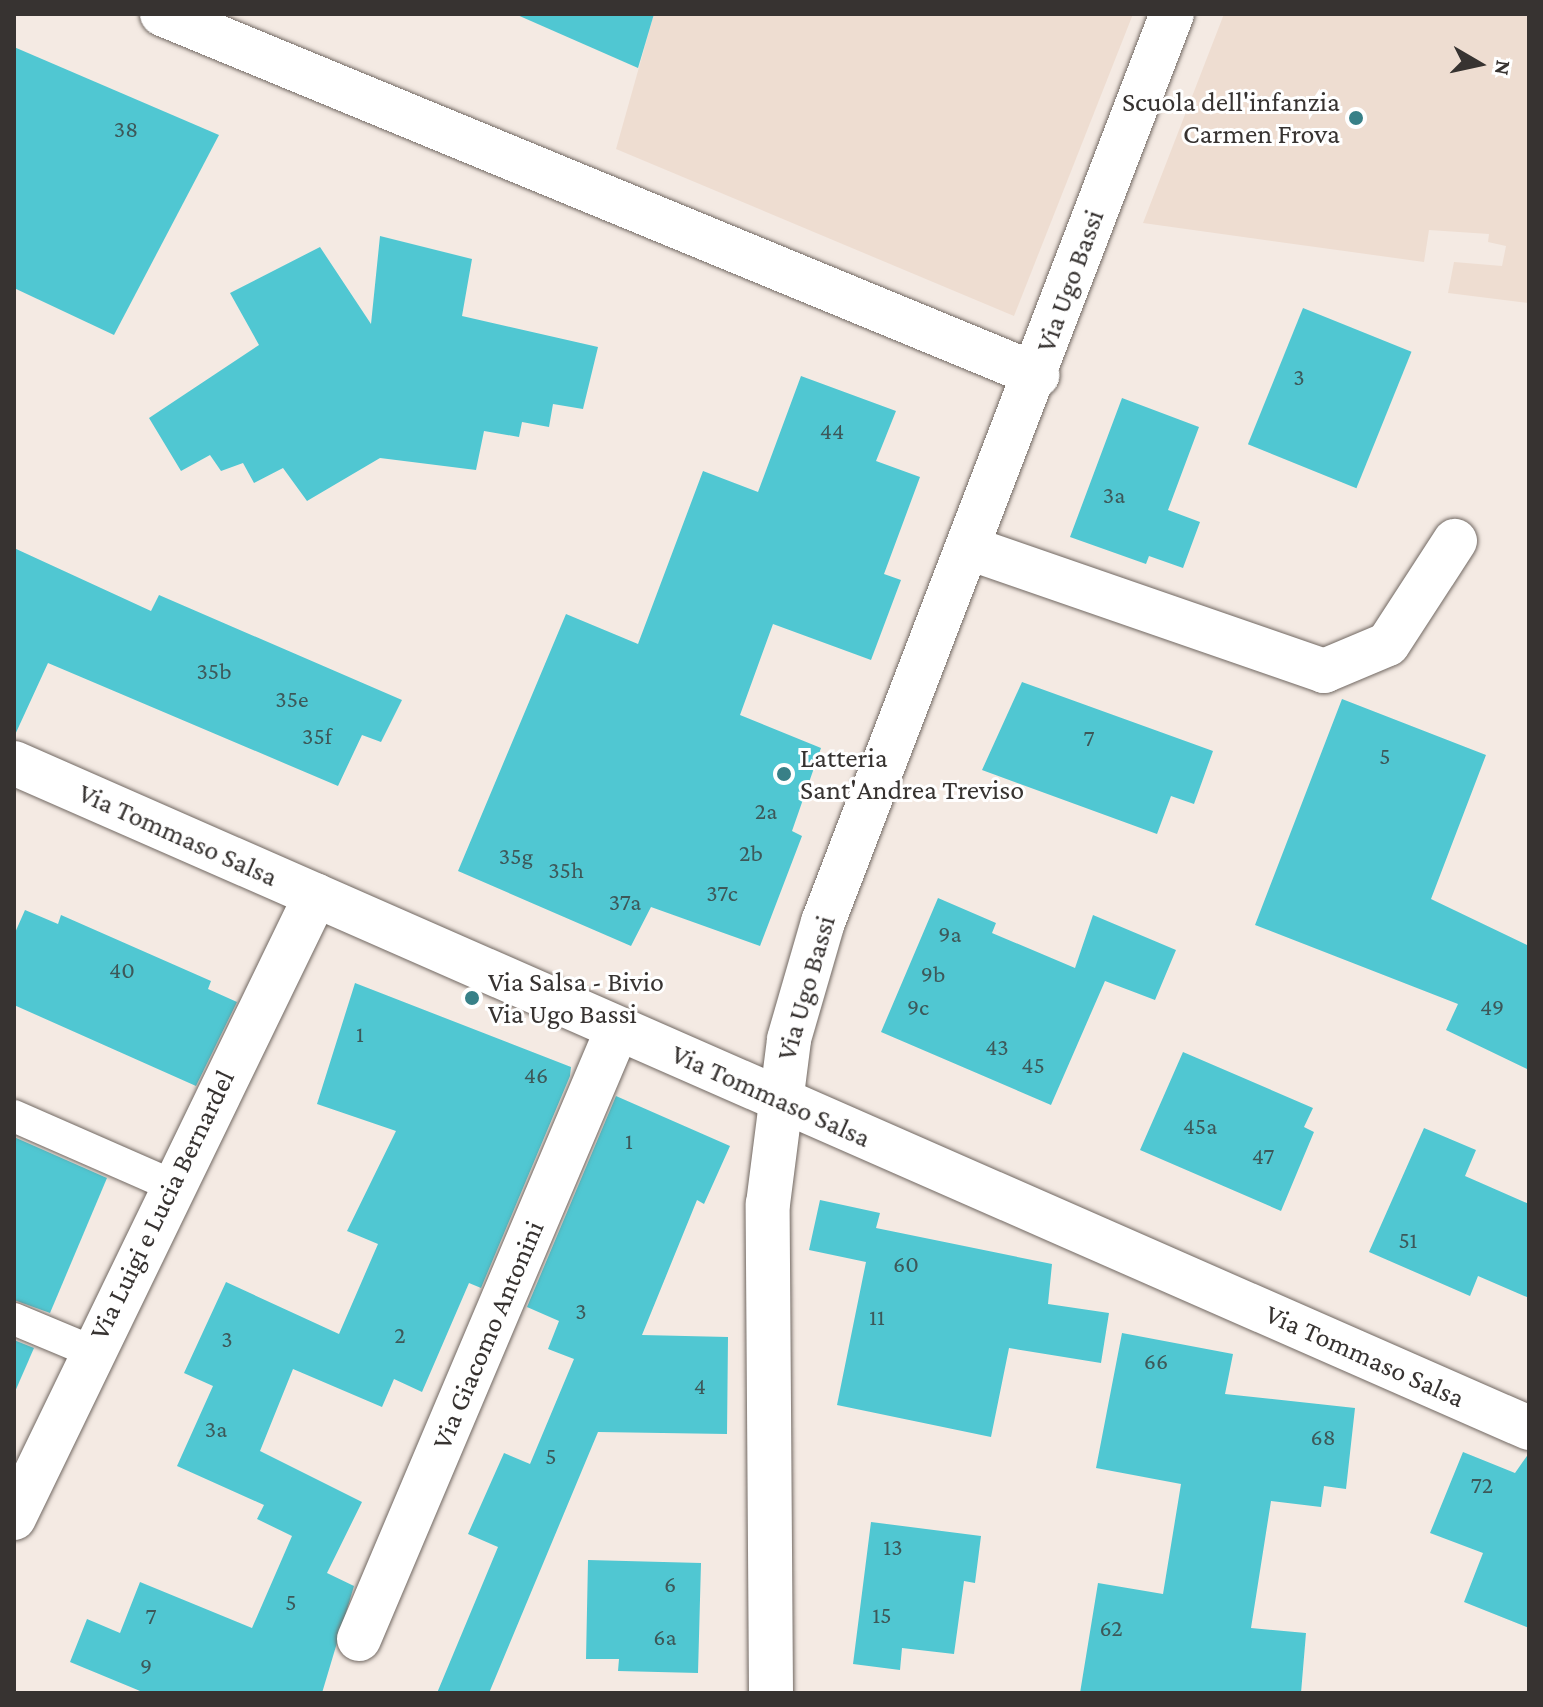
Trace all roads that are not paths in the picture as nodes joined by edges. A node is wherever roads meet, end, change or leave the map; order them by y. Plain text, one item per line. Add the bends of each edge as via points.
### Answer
1 (162, 14) edge
2 (1172, 14) edge
3 (1037, 375) junction
4 (1455, 541) dead end
5 (969, 548) junction
6 (14, 763) edge
7 (316, 895) junction
8 (617, 1030) junction
9 (776, 1098) junction
10 (14, 1116) edge
11 (171, 1185) junction
12 (14, 1319) edge
13 (91, 1351) junction
14 (1529, 1428) edge
15 (14, 1518) edge
16 (359, 1639) dead end
17 (771, 1693) edge

1 - 3 street
2 - 3 street, Via Ugo Bassi
3 - 5 street, Via Ugo Bassi
4 - 5 street via 1388,644 1324,671
5 - 9 street, Via Ugo Bassi via 823,922
6 - 7 street, Via Tommaso Salsa
7 - 8 street, Via Tommaso Salsa
7 - 11 street, Via Luigi e Lucia Bernardel
8 - 9 street, Via Tommaso Salsa
8 - 16 street, Via Giacomo Antonini
9 - 14 street, Via Tommaso Salsa
9 - 17 street, Via Ugo Bassi via 768,1204
10 - 11 lane
11 - 13 street, Via Luigi e Lucia Bernardel
12 - 13 lane
13 - 15 street, Via Luigi e Lucia Bernardel

